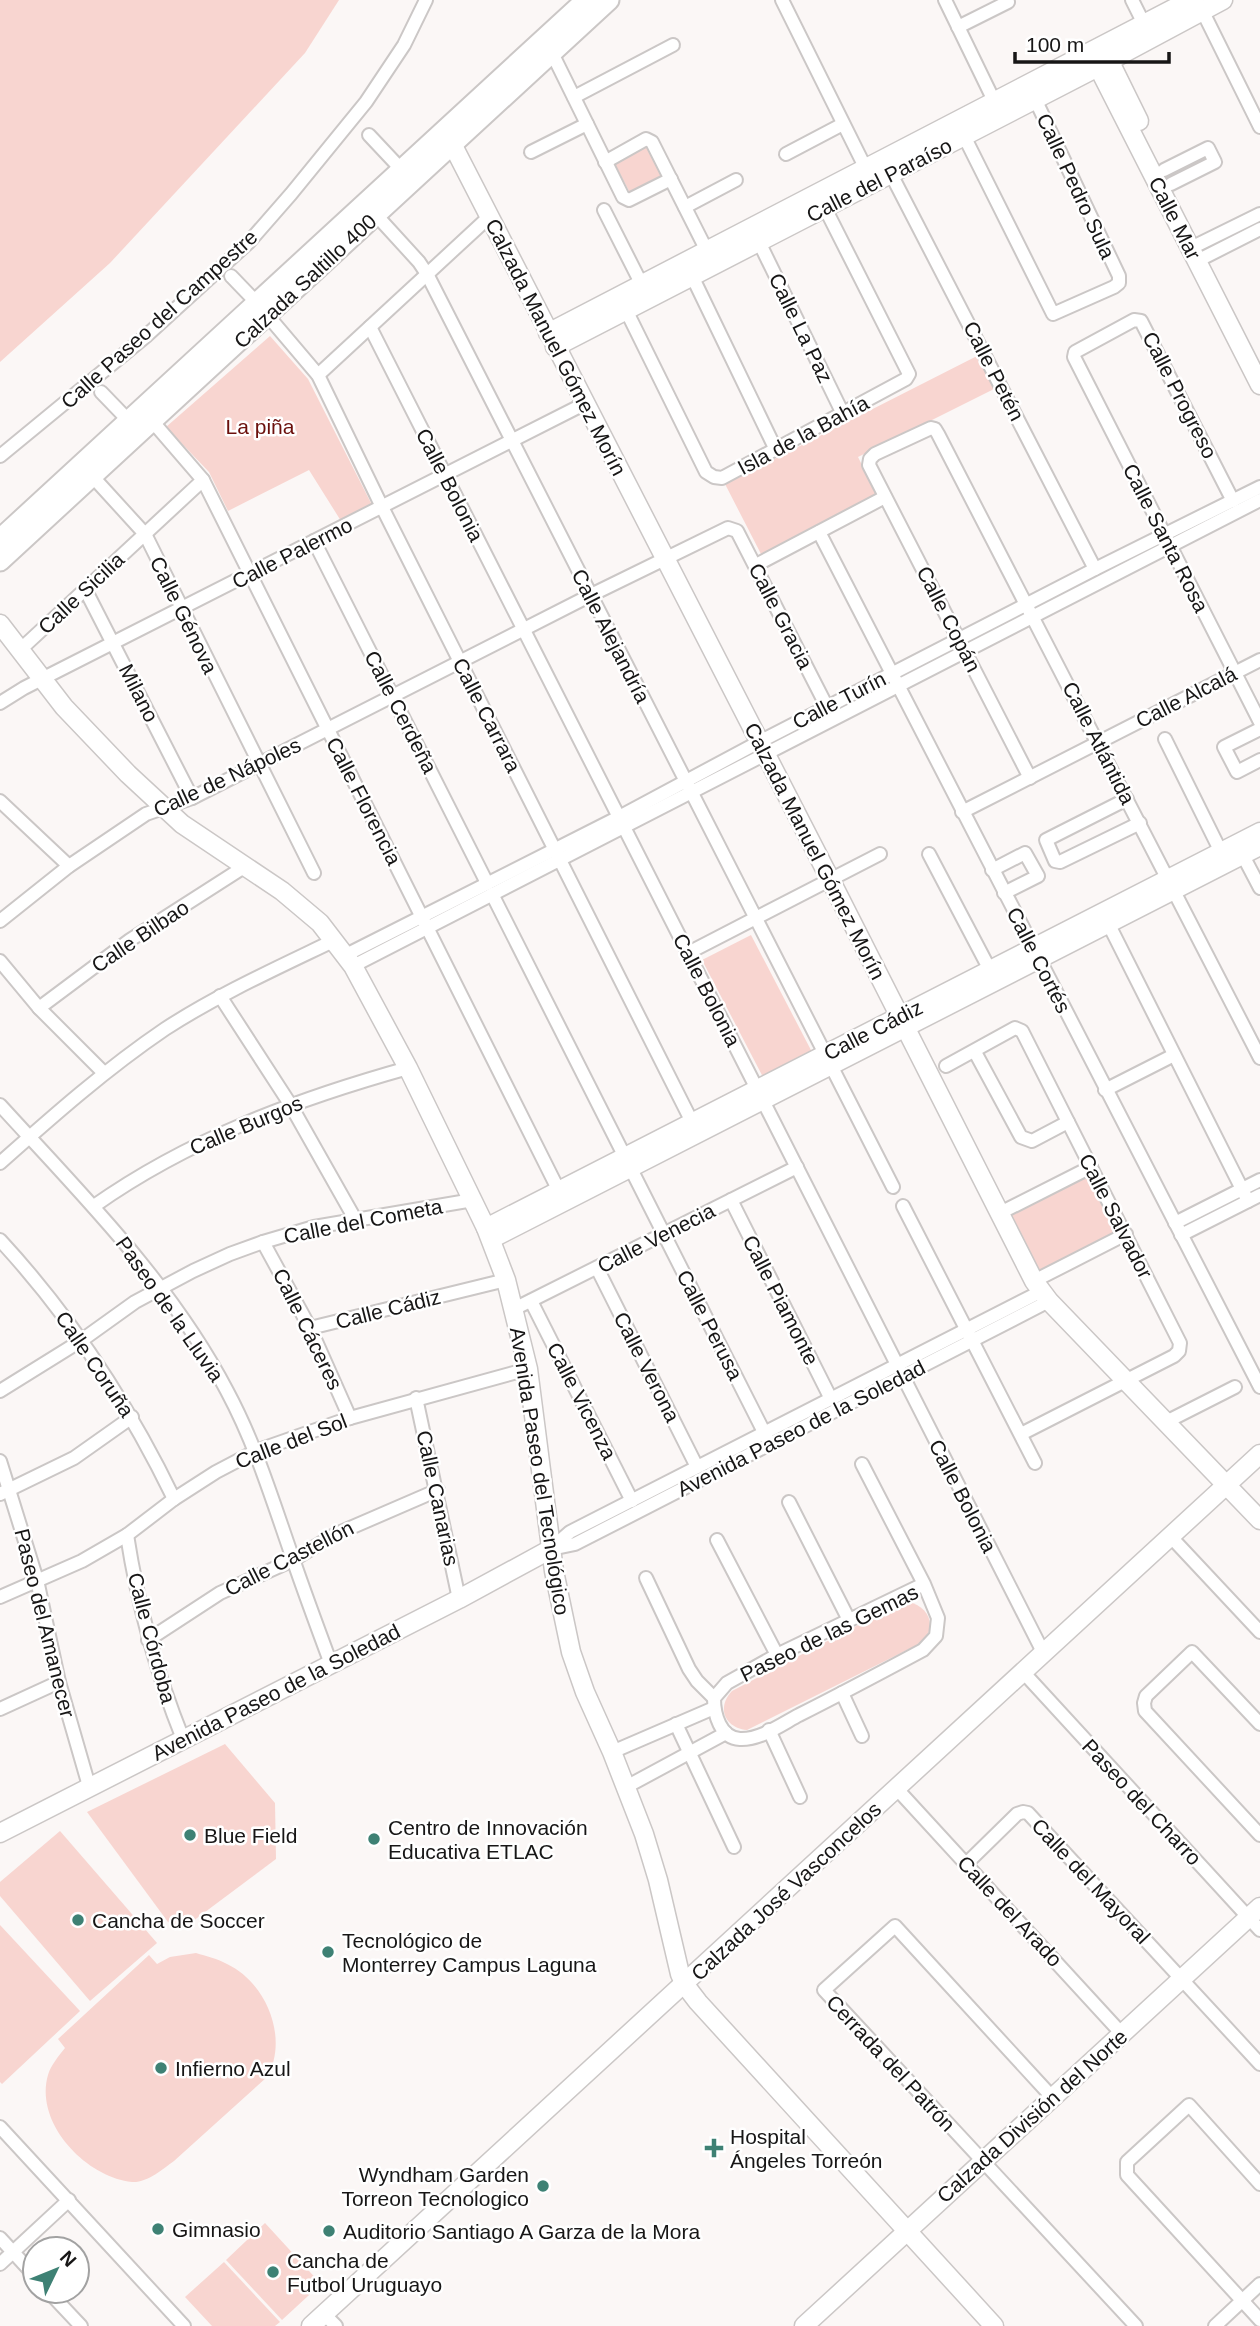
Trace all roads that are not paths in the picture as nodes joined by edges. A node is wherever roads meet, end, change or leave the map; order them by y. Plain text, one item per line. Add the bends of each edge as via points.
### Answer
1 (426, 0) edge
2 (586, 0) edge
3 (609, 0) edge
4 (782, 0) edge
5 (945, 0) edge
6 (1132, 0) edge
7 (1223, 0) edge
8 (1008, 2) edge
9 (1196, 3) edge
10 (1144, 24) junction
11 (958, 27) junction
12 (673, 45) dead end
13 (552, 53) junction
14 (1100, 56) junction
15 (574, 97) junction
16 (1035, 99) junction
17 (998, 109) junction
18 (587, 124) junction
19 (844, 124) junction
20 (1260, 127) edge
21 (369, 135) dead end
22 (448, 136) junction
23 (964, 136) junction
24 (531, 152) dead end
25 (786, 154) dead end
26 (605, 162) junction
27 (400, 168) junction
28 (891, 174) junction
29 (869, 176) junction
30 (671, 179) junction
31 (736, 180) dead end
32 (685, 207) junction
33 (825, 208) junction
34 (604, 210) dead end
35 (1260, 214) edge
36 (377, 216) junction
37 (489, 217) junction
38 (1260, 229) edge
39 (759, 242) junction
40 (1199, 252) junction
41 (710, 258) junction
42 (427, 275) junction
43 (231, 276) dead end
44 (692, 276) junction
45 (645, 292) junction
46 (262, 310) junction
47 (626, 310) junction
48 (370, 327) junction
49 (552, 340) junction
50 (1074, 354) joint
51 (1260, 358) edge
52 (318, 374) junction
53 (1260, 385) edge
54 (101, 392) dead end
55 (584, 404) junction
56 (843, 414) junction
57 (129, 421) junction
58 (153, 422) junction
59 (511, 441) junction
60 (776, 450) junction
61 (0, 456) edge
62 (870, 459) joint
63 (445, 475) junction
64 (93, 477) junction
65 (203, 480) junction
66 (1260, 487) edge
67 (885, 497) junction
68 (1260, 500) edge
69 (1233, 501) junction
70 (382, 507) junction
71 (733, 528) joint
72 (819, 532) junction
73 (145, 534) junction
74 (0, 539) edge
75 (1168, 540) junction
76 (314, 541) junction
77 (665, 559) junction
78 (0, 561) edge
79 (756, 565) junction
80 (1095, 569) junction
81 (250, 574) junction
82 (85, 589) junction
83 (591, 595) junction
84 (182, 609) junction
85 (1031, 610) junction
86 (0, 624) edge
87 (523, 629) junction
88 (114, 644) junction
89 (963, 645) junction
90 (20, 649) junction
91 (1260, 660) edge
92 (460, 662) junction
93 (1235, 672) junction
94 (42, 680) junction
95 (894, 680) junction
96 (392, 696) junction
97 (0, 704) edge
98 (827, 706) junction
99 (1260, 722) edge
100 (328, 729) junction
101 (1260, 729) edge
102 (1165, 739) dead end
103 (1098, 742) junction
104 (762, 748) junction
105 (1260, 760) edge
106 (258, 764) junction
107 (1030, 778) junction
108 (684, 781) junction
109 (691, 793) junction
110 (192, 798) junction
111 (1127, 799) junction
112 (2, 804) edge
113 (164, 807) junction
114 (962, 812) junction
115 (621, 822) junction
116 (1140, 823) junction
117 (1260, 832) edge
118 (1260, 846) edge
119 (1234, 850) junction
120 (557, 854) junction
121 (880, 854) dead end
122 (929, 854) dead end
123 (69, 866) junction
124 (244, 867) junction
125 (992, 870) junction
126 (314, 873) dead end
127 (830, 879) junction
128 (1171, 885) junction
129 (1260, 888) edge
130 (490, 889) junction
131 (1004, 893) junction
132 (755, 918) junction
133 (1106, 918) junction
134 (0, 921) edge
135 (425, 922) junction
136 (335, 940) junction
137 (688, 953) junction
138 (1036, 954) junction
139 (350, 960) junction
140 (0, 961) edge
141 (989, 970) junction
142 (220, 996) junction
143 (39, 1008) junction
144 (903, 1022) junction
145 (975, 1052) junction
146 (1174, 1055) junction
147 (1260, 1058) edge
148 (828, 1060) junction
149 (946, 1066) dead end
150 (408, 1068) junction
151 (104, 1073) junction
152 (1105, 1090) junction
153 (760, 1095) junction
154 (290, 1104) junction
155 (0, 1105) edge
156 (692, 1122) junction
157 (1068, 1122) junction
158 (29, 1137) junction
159 (628, 1162) junction
160 (0, 1163) edge
161 (797, 1167) junction
162 (1091, 1167) junction
163 (1260, 1180) edge
164 (893, 1187) dead end
165 (1242, 1189) junction
166 (559, 1191) junction
167 (1254, 1198) edge
168 (473, 1200) junction
169 (731, 1200) junction
170 (94, 1206) junction
171 (903, 1206) dead end
172 (1000, 1213) junction
173 (355, 1219) junction
174 (1178, 1229) junction
175 (489, 1233) junction
176 (664, 1234) junction
177 (1126, 1234) junction
178 (0, 1240) edge
179 (263, 1242) junction
180 (597, 1268) junction
181 (506, 1280) junction
182 (159, 1288) junction
183 (1041, 1291) junction
184 (531, 1301) junction
185 (514, 1309) junction
186 (310, 1328) junction
187 (969, 1335) junction
188 (82, 1340) junction
189 (528, 1369) junction
190 (900, 1371) junction
191 (1124, 1379) junction
192 (1235, 1387) dead end
193 (1260, 1387) edge
194 (0, 1391) edge
195 (416, 1398) junction
196 (831, 1399) junction
197 (132, 1417) junction
198 (350, 1418) junction
199 (1166, 1422) junction
200 (1021, 1434) junction
201 (768, 1438) junction
202 (256, 1451) junction
203 (1260, 1454) edge
204 (0, 1461) edge
205 (1035, 1463) dead end
206 (862, 1464) dead end
207 (697, 1467) junction
208 (1228, 1485) junction
209 (438, 1490) junction
210 (5, 1492) edge
211 (174, 1499) junction
212 (632, 1500) junction
213 (789, 1502) dead end
214 (1260, 1520) edge
215 (127, 1535) junction
216 (1171, 1537) junction
217 (717, 1540) dead end
218 (551, 1549) junction
219 (293, 1560) junction
220 (646, 1578) dead end
221 (37, 1580) junction
222 (923, 1584) junction
223 (0, 1597) edge
224 (459, 1599) junction
225 (849, 1620) junction
226 (1260, 1632) edge
227 (148, 1640) junction
228 (1044, 1654) junction
229 (777, 1655) junction
230 (331, 1664) junction
231 (1024, 1673) junction
232 (59, 1682) junction
233 (842, 1693) junction
234 (714, 1703) junction
235 (0, 1709) edge
236 (676, 1724) junction
237 (1260, 1724) edge
238 (769, 1730) junction
239 (726, 1733) junction
240 (862, 1736) dead end
241 (183, 1739) junction
242 (612, 1752) junction
243 (689, 1754) junction
244 (89, 1786) junction
245 (626, 1787) junction
246 (897, 1789) junction
247 (800, 1797) dead end
248 (0, 1833) edge
249 (1260, 1835) edge
250 (734, 1847) dead end
251 (966, 1864) junction
252 (1256, 1918) edge
253 (1181, 1979) junction
254 (685, 1985) junction
255 (1122, 2034) junction
256 (1260, 2064) edge
257 (1052, 2097) junction
258 (0, 2127) edge
259 (982, 2162) junction
260 (1260, 2184) edge
261 (69, 2200) junction
262 (906, 2231) junction
263 (0, 2238) edge
264 (13, 2252) junction
265 (21, 2261) edge
266 (0, 2264) edge
267 (1260, 2284) edge
268 (1242, 2301) junction
269 (61, 2305) edge
270 (1260, 2320) edge
271 (323, 2322) edge
272 (81, 2326) edge
273 (184, 2326) edge
274 (804, 2326) edge
275 (994, 2326) edge
276 (1136, 2326) edge
277 (1215, 2326) edge

1 - 61 street, Calle Paseo del Campestre via 404,45 366,102 249,242 146,336
2 - 22 main road, Calzada Saltillo 400
3 - 13 main road, Calzada Saltillo 400
4 - 19 street
5 - 11 street
6 - 10 street
7 - 9 street
8 - 11 street
9 - 10 street, Calle del Paraíso
9 - 14 street, Calle del Paraíso
9 - 20 street
10 - 14 street, Calle del Paraíso
11 - 17 street
12 - 15 street
13 - 15 street
13 - 22 main road, Calzada Saltillo 400
14 - 16 street, Calle del Paraíso
14 - 17 street, Calle del Paraíso
14 - 40 street, Calle Mar
14 - 40 street, Calle Mar via 1168,177
15 - 18 street
16 - 17 street, Calle del Paraíso
16 - 23 street, Calle Pedro Sula via 1119,279 1114,287 1054,314
17 - 23 street, Calle del Paraíso
17 - 29 street, Calle del Paraíso
18 - 24 street
18 - 26 street
19 - 25 street
19 - 29 street
21 - 27 street
22 - 27 main road, Calzada Saltillo 400
22 - 36 main road, Calzada Saltillo 400
22 - 37 street, Calzada Manuel Gómez Morín
23 - 28 street, Calle del Paraíso
26 - 30 street via 629,200
26 - 30 street via 650,140
27 - 46 main road, Calzada Saltillo 400
28 - 29 street, Calle del Paraíso
28 - 80 street, Calle Petén
29 - 33 street, Calle del Paraíso
29 - 41 street, Calle del Paraíso
30 - 32 street
31 - 32 street
32 - 41 street
33 - 39 street, Calle del Paraíso
33 - 56 street, Isla de la Bahía via 909,374
34 - 45 street
35 - 40 street
36 - 42 street, Calle Alejandría
36 - 46 main road, Calzada Saltillo 400
37 - 42 street
37 - 49 street, Calzada Manuel Gómez Morín
38 - 40 street
39 - 41 street, Calle del Paraíso
39 - 56 street, Calle La Paz
40 - 51 street, Calle Mar
40 - 53 street, Calle Mar
41 - 44 street, Calle del Paraíso
41 - 45 street, Calle del Paraíso
42 - 48 street
42 - 59 street, Calle Alejandría
43 - 46 street, Calle Carrara
44 - 45 street, Calle del Paraíso
44 - 60 street
45 - 47 street, Calle del Paraíso
45 - 49 street, Calle del Paraíso
46 - 52 street, Calle Carrara
46 - 57 main road, Calzada Saltillo 400
46 - 58 main road, Calzada Saltillo 400
47 - 49 street, Calle del Paraíso
47 - 60 street, Isla de la Bahía via 706,471 722,478
48 - 52 street
48 - 63 street, Calle Bolonia
49 - 55 street, Calzada Manuel Gómez Morín
50 - 69 street, Calle Progreso via 1134,320 1141,321
50 - 75 street, Calle Santa Rosa
52 - 70 street, Calle Carrara
54 - 57 street
55 - 59 street, Calle Palermo
55 - 77 street, Calzada Manuel Gómez Morín
56 - 60 street, Isla de la Bahía
57 - 74 main road, Calzada Saltillo 400
58 - 64 main road, Calzada Saltillo 400
58 - 65 street, Calle Florencia
59 - 63 street, Calle Palermo
59 - 83 street, Calle Alejandría
62 - 67 street, Calle Copán
62 - 85 street, Calle Atlántida via 935,429
63 - 70 street, Calle Palermo
63 - 87 street, Calle Bolonia
64 - 73 street, Calle Génova
64 - 78 main road, Calzada Saltillo 400
65 - 73 street, Calle Sicilia
65 - 81 street, Calle Florencia
66 - 69 street, Calle Turín
67 - 72 street
67 - 89 street, Calle Copán
68 - 75 street, Calle Turín
69 - 75 street, Calle Turín
70 - 76 street, Calle Palermo
70 - 92 street, Calle Carrara
71 - 77 street, Calle de Nápoles
71 - 79 street, Calle Gracia
72 - 79 street
72 - 95 street, Calle Cortés
73 - 82 street, Calle Sicilia
73 - 84 street, Calle Génova
75 - 80 street, Calle Turín
75 - 85 street, Calle Turín
75 - 93 street, Calle Santa Rosa
76 - 81 street, Calle Palermo
76 - 96 street, Calle Cerdeña
77 - 83 street, Calle de Nápoles
77 - 104 street, Calzada Manuel Gómez Morín
79 - 98 street, Calle Gracia
80 - 85 street, Calle Turín
81 - 84 street, Calle Palermo
81 - 100 street, Calle Florencia
82 - 88 street, Milano
82 - 90 street, Calle Sicilia
83 - 87 street, Calle de Nápoles
83 - 108 street, Calle Alejandría
84 - 88 street, Calle Palermo
84 - 106 street, Calle Génova
85 - 89 street, Calle Turín
85 - 103 street, Calle Atlántida
86 - 90 street, Avenida Paseo del Tecnológico
87 - 92 street, Calle de Nápoles
87 - 115 street, Calle Bolonia
88 - 94 street, Calle Palermo
88 - 110 street, Milano
89 - 95 street, Calle Turín
89 - 107 street, Calle Copán
90 - 94 street, Avenida Paseo del Tecnológico
91 - 93 street, Calle Alcalá
92 - 96 street, Calle de Nápoles
92 - 120 street, Calle Carrara
93 - 99 street, Calle Santa Rosa
93 - 103 street, Calle Alcalá
94 - 97 street, Calle Palermo
94 - 113 street, Avenida Paseo del Tecnológico
95 - 98 street, Calle Turín
95 - 104 street, Calle Turín
95 - 114 street, Calle Cortés
96 - 100 street, Calle de Nápoles
96 - 130 street, Calle Cerdeña
98 - 104 street, Calle Turín
100 - 106 street, Calle de Nápoles
100 - 135 street, Calle Florencia
101 - 105 street via 1224,747 1237,772
102 - 119 street
103 - 107 street, Calle Alcalá
103 - 111 street, Calle Atlántida
104 - 108 street, Calle Turín
104 - 109 street, Calle Turín
104 - 127 street, Calzada Manuel Gómez Morín
106 - 110 street, Calle de Nápoles
106 - 126 street, Calle Génova
107 - 114 street, Calle Alcalá
108 - 109 street, Calle Alejandría
108 - 115 street, Calle Turín
109 - 115 street, Calle Turín
109 - 132 street, Calle Alejandría
110 - 113 street, Calle de Nápoles
111 - 116 street, Calle Atlántida
111 - 116 street via 1046,840 1058,863
112 - 123 street
113 - 123 street, Calle de Nápoles via 146,814
113 - 124 street, Avenida Paseo del Tecnológico
114 - 125 street, Calle Cortés
115 - 120 street, Calle Turín
115 - 137 street, Calle Bolonia
116 - 128 street, Calle Atlántida
117 - 119 street, Calle Cádiz
118 - 119 street, Calle Cádiz
119 - 128 street, Calle Cádiz
119 - 129 street
120 - 130 street, Calle Turín
120 - 156 street, Calle Carrara
121 - 127 street
122 - 141 street
123 - 134 street, Calle de Nápoles
124 - 136 street, Avenida Paseo del Tecnológico via 304,908
124 - 143 street, Calle Bilbao via 130,940
125 - 131 street, Calle Cortés
125 - 131 street via 1026,853 1038,876
127 - 132 street
127 - 144 street, Calzada Manuel Gómez Morín
128 - 133 street, Calle Cádiz
128 - 147 street, Calle Atlántida
130 - 135 street, Calle Turín
130 - 159 street, Calle Cerdeña
131 - 138 street, Calle Cortés
132 - 137 street
132 - 148 street, Calle Alejandría
133 - 138 street, Calle Cádiz
133 - 146 street
135 - 139 street, Calle Turín
135 - 166 street, Calle Florencia
136 - 139 street, Avenida Paseo del Tecnológico
136 - 142 street
137 - 153 street, Calle Bolonia
138 - 141 street, Calle Cádiz
138 - 144 street, Calle Cádiz
138 - 152 street, Calle Cortés
139 - 150 street, Avenida Paseo del Tecnológico
140 - 143 street
141 - 144 street, Calle Cádiz
142 - 151 street
142 - 154 street
143 - 151 street
144 - 148 street, Calle Cádiz
144 - 172 street, Calzada Manuel Gómez Morín
145 - 149 street
145 - 157 street via 1021,1138 1032,1141
145 - 157 street, Calle Salvador via 1015,1028 1023,1031
146 - 152 street
146 - 165 street
148 - 153 street, Calle Cádiz
148 - 164 street, Calle Alejandría
150 - 154 street, Calle Burgos
150 - 168 street, Avenida Paseo del Tecnológico
151 - 158 street
152 - 174 street, Calle Cortés
153 - 156 street, Calle Cádiz
153 - 159 street, Calle Cádiz
153 - 161 street, Calle Bolonia
154 - 170 street, Calle Burgos via 156,1166
154 - 173 street
155 - 158 street, Paseo de la Lluvia
156 - 159 street, Calle Cádiz
157 - 162 street, Calle Salvador
158 - 160 street
158 - 170 street, Paseo de la Lluvia
159 - 166 street, Calle Cádiz
159 - 175 street, Calle Cádiz
159 - 176 street, Calle Perusa
161 - 169 street, Calle Venecia
161 - 190 street, Calle Bolonia
162 - 172 street
162 - 177 street, Calle Salvador
163 - 165 street
165 - 167 street
165 - 174 street
166 - 175 street, Calle Cádiz
167 - 174 street
168 - 173 street, Calle del Cometa
168 - 175 street, Avenida Paseo del Tecnológico
169 - 176 street, Calle Venecia
169 - 196 street, Calle Piamonte
170 - 182 street, Paseo de la Lluvia
171 - 187 street
172 - 183 street, Calzada Manuel Gómez Morín
173 - 179 street, Calle del Cometa
174 - 193 street, Calle Cortés
175 - 181 street, Avenida Paseo del Tecnológico
176 - 180 street, Calle Venecia
176 - 201 street, Calle Perusa
177 - 183 street, Avenida Paseo de la Soledad
177 - 191 street, Calle Salvador via 1180,1343 1174,1356
178 - 188 street, Calle Coruña
179 - 182 street, Calle del Cometa
179 - 186 street, Calle Cáceres
180 - 184 street, Calle Venecia
180 - 207 street, Calle Verona
181 - 185 street, Avenida Paseo del Tecnológico
181 - 186 street, Calle Cádiz
182 - 188 street, Calle del Cometa
182 - 202 street, Paseo de la Lluvia via 226,1388
183 - 187 street, Avenida Paseo de la Soledad
183 - 191 street, Calzada Manuel Gómez Morín
184 - 185 street, Calle Venecia
184 - 212 street, Calle Vicenza
185 - 189 street, Avenida Paseo del Tecnológico
186 - 198 street, Calle Cáceres
187 - 190 street, Avenida Paseo de la Soledad
187 - 200 street
188 - 194 street, Calle del Cometa
188 - 197 street, Calle Coruña
189 - 195 street, Calle del Sol
189 - 218 street, Avenida Paseo del Tecnológico
190 - 196 street, Avenida Paseo de la Soledad
190 - 201 street, Avenida Paseo de la Soledad
190 - 228 street, Calle Bolonia
191 - 199 street, Calzada Manuel Gómez Morín
191 - 200 street
192 - 199 street
195 - 198 street, Calle del Sol
195 - 209 street, Calle Canarias
196 - 201 street, Avenida Paseo de la Soledad
197 - 210 street via 74,1458
197 - 211 street, Calle Coruña
198 - 202 street, Calle del Sol
199 - 208 street, Calzada Manuel Gómez Morín
200 - 205 street
201 - 207 street, Avenida Paseo de la Soledad
201 - 218 street, Avenida Paseo de la Soledad via 575,1544
202 - 211 street, Calle del Sol
202 - 219 street, Paseo de la Lluvia
203 - 208 street, Calzada José Vasconcelos
204 - 210 street, Paseo del Amanecer
206 - 222 street
207 - 212 street, Avenida Paseo de la Soledad
208 - 214 street, Calzada Manuel Gómez Morín
208 - 216 street, Calzada José Vasconcelos
209 - 219 street, Calle Castellón via 334,1535
209 - 224 street, Calle Canarias
210 - 221 street, Paseo del Amanecer
211 - 215 street, Calle del Sol
212 - 218 street, Avenida Paseo de la Soledad via 570,1532
213 - 225 street
215 - 221 street, Calle del Sol
215 - 227 street, Calle Córdoba
216 - 226 street
216 - 228 street, Calzada José Vasconcelos
217 - 229 street
218 - 224 street, Avenida Paseo de la Soledad
218 - 242 street, Avenida Paseo del Tecnológico via 571,1652
219 - 227 street, Calle Castellón via 210,1599
219 - 230 street, Paseo de la Lluvia
220 - 234 street via 689,1669
221 - 223 street, Calle del Sol
221 - 232 street, Paseo del Amanecer
222 - 225 street, Paseo de las Gemas
222 - 233 street, Paseo de las Gemas via 938,1618 931,1644
224 - 230 street, Avenida Paseo de la Soledad
225 - 229 street, Paseo de las Gemas
227 - 241 street, Calle Córdoba
228 - 231 street, Calzada José Vasconcelos
229 - 234 street, Paseo de las Gemas via 727,1683
230 - 241 street, Avenida Paseo de la Soledad
231 - 246 street, Calzada José Vasconcelos
231 - 252 street, Paseo del Charro
232 - 235 street
232 - 244 street, Paseo del Amanecer
233 - 238 street, Paseo de las Gemas
233 - 240 street
234 - 236 street, Paseo de las Gemas
234 - 239 street
236 - 242 street, Paseo de las Gemas
236 - 243 street
237 - 249 street via 1192,1652 1144,1703 1145,1711
238 - 239 street, Paseo de las Gemas via 741,1739
238 - 247 street
239 - 243 street, Paseo de las Gemas
241 - 244 street, Avenida Paseo de la Soledad
242 - 245 street, Avenida Paseo del Tecnológico
243 - 245 street, Paseo de las Gemas
243 - 250 street
244 - 248 street, Avenida Paseo de la Soledad
245 - 254 street, Avenida Paseo del Tecnológico via 659,1880
246 - 251 street, Calle del Arado
246 - 254 street, Calzada José Vasconcelos
251 - 253 street, Calle del Mayoral via 1017,1814 1028,1813
251 - 255 street, Calle del Arado
252 - 253 street, Calzada División del Norte
253 - 255 street, Calzada División del Norte
253 - 256 street
254 - 262 street, Avenida Paseo del Tecnológico
254 - 271 street, Calzada José Vasconcelos
255 - 257 street, Calzada División del Norte
257 - 259 street, Calzada División del Norte
257 - 259 street, Cerrada del Patrón via 895,1926 824,1990
258 - 261 street
259 - 262 street, Calzada División del Norte
259 - 276 street
260 - 268 street via 1189,2105 1126,2166 1127,2175
261 - 264 street
261 - 273 street
262 - 274 street, Calzada División del Norte
262 - 275 street, Avenida Paseo del Tecnológico
263 - 264 street
264 - 265 street
264 - 266 street
267 - 268 street
268 - 270 street
268 - 277 street
269 - 272 street

